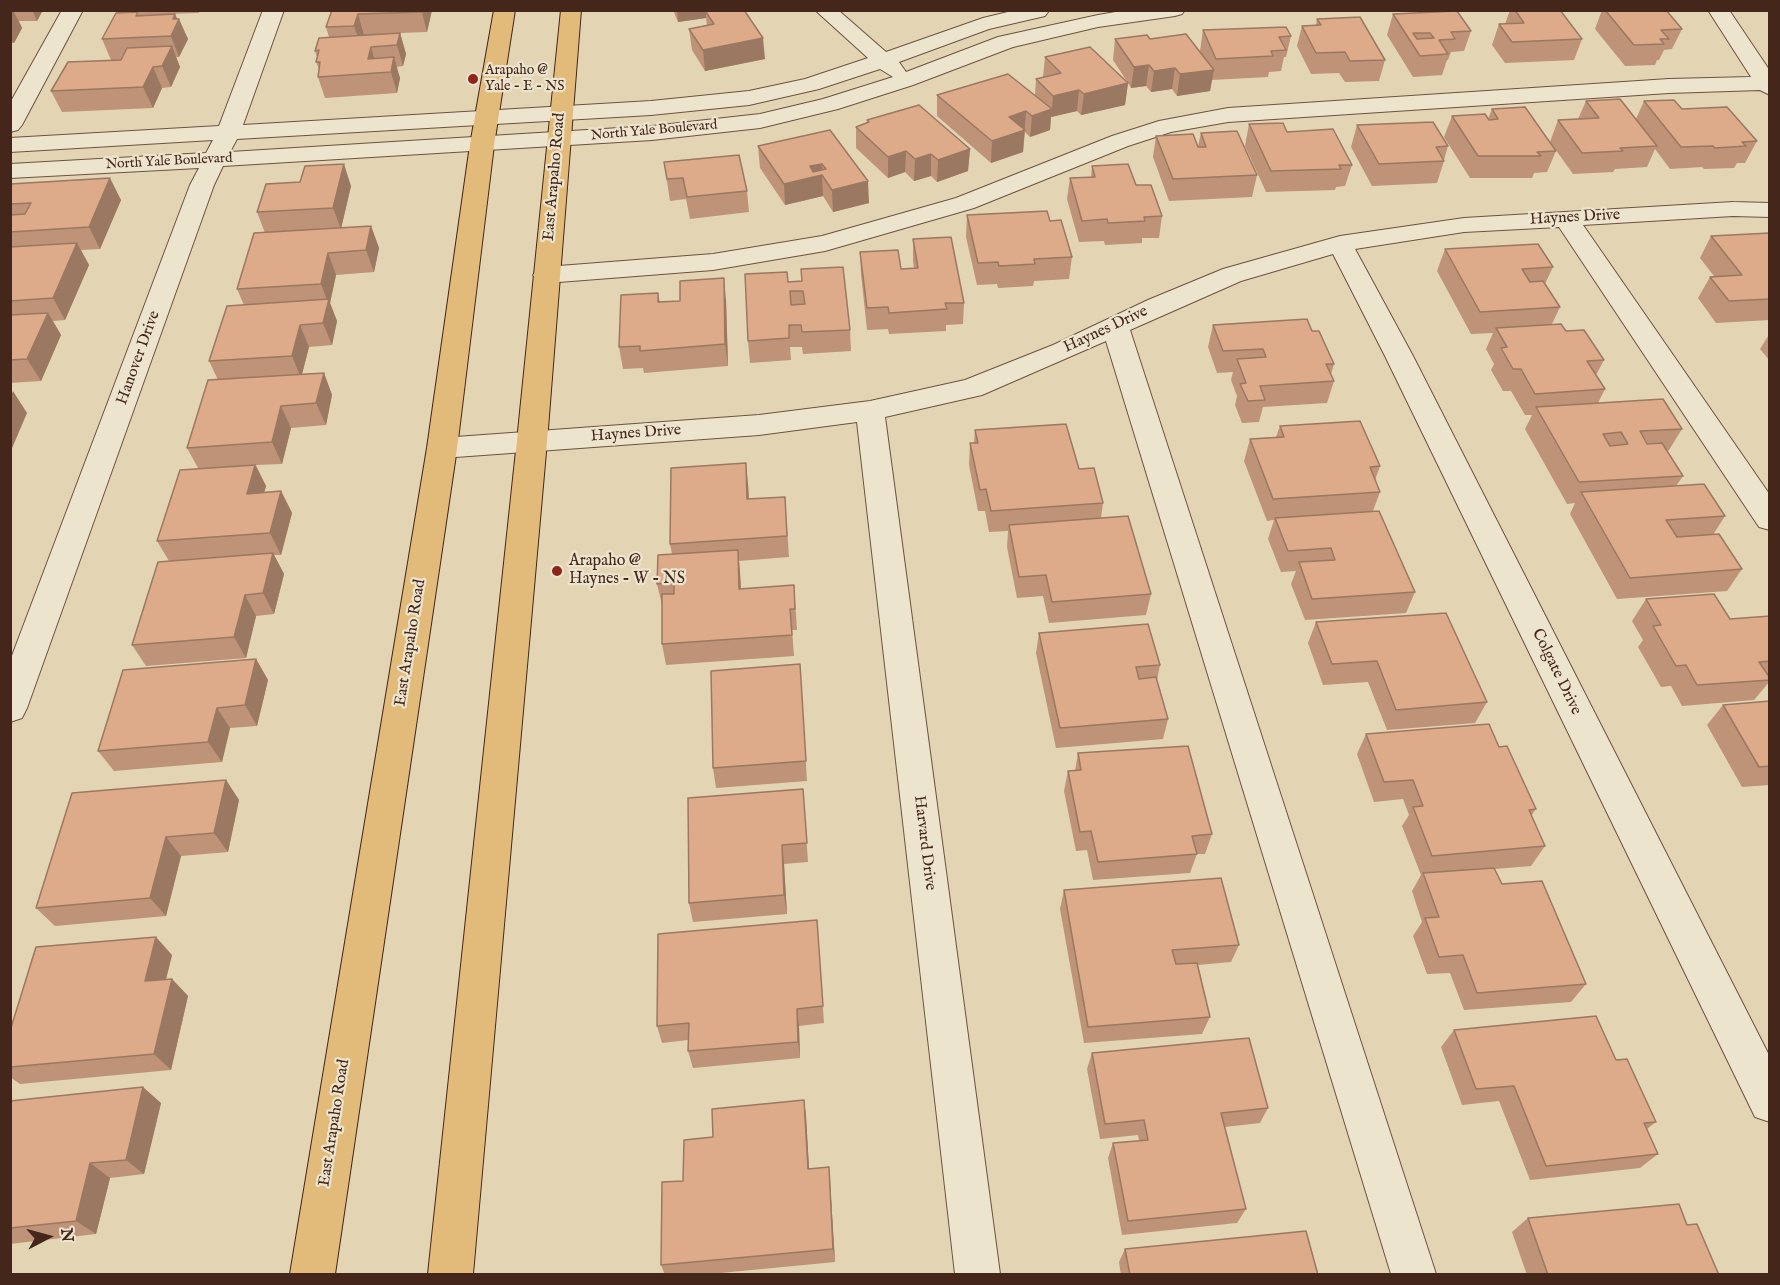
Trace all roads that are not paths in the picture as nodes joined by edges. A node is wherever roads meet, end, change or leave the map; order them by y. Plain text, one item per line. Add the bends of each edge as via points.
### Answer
1 (73, 10) edge
2 (274, 10) edge
3 (505, 10) edge
4 (571, 10) edge
5 (825, 10) edge
6 (1044, 10) edge
7 (1175, 10) edge
8 (1718, 10) edge
9 (885, 60) junction
10 (905, 80) junction
11 (1768, 86) edge
12 (488, 118) junction
13 (10, 125) edge
14 (560, 126) junction
15 (228, 133) junction
16 (10, 145) edge
17 (482, 145) junction
18 (217, 159) junction
19 (10, 171) edge
20 (1770, 210) edge
21 (1566, 219) junction
22 (1340, 244) junction
23 (546, 275) junction
24 (1115, 326) junction
25 (870, 411) junction
26 (532, 441) junction
27 (442, 448) junction
28 (1770, 519) edge
29 (10, 708) edge
30 (1770, 1102) edge
31 (312, 1275) edge
32 (450, 1275) edge
33 (978, 1275) edge
34 (1414, 1275) edge

1 - 13 street
2 - 15 street, Hanover Drive
3 - 12 main road, East Arapaho Road
4 - 14 main road, East Arapaho Road
5 - 9 street
6 - 9 street, North Yale Boulevard via 983,24
7 - 10 street, North Yale Boulevard via 1098,21 1005,42
8 - 11 street
9 - 10 street
9 - 14 street, North Yale Boulevard via 811,84 749,98 651,108
10 - 14 street, North Yale Boulevard via 760,121 652,133
11 - 23 street via 1634,88 1228,115 1167,126 1119,141 965,202 825,243 713,262
12 - 14 street, North Yale Boulevard
12 - 15 street, North Yale Boulevard
12 - 17 main road, East Arapaho Road
14 - 17 street, North Yale Boulevard
14 - 23 main road, East Arapaho Road
15 - 16 street, North Yale Boulevard
15 - 18 street, Hanover Drive
17 - 18 street, North Yale Boulevard
17 - 27 main road, East Arapaho Road
18 - 19 street, North Yale Boulevard
18 - 29 street, Hanover Drive via 202,185
20 - 21 street, Haynes Drive
21 - 22 street, Haynes Drive via 1464,225
21 - 28 street
22 - 24 street, Haynes Drive via 1232,274
22 - 30 street, Colgate Drive
23 - 26 main road, East Arapaho Road
24 - 25 street, Haynes Drive via 972,388
24 - 34 street
25 - 26 street, Haynes Drive via 759,425
25 - 33 street, Harvard Drive
26 - 27 street, Haynes Drive
26 - 32 main road, East Arapaho Road
27 - 31 main road, East Arapaho Road

